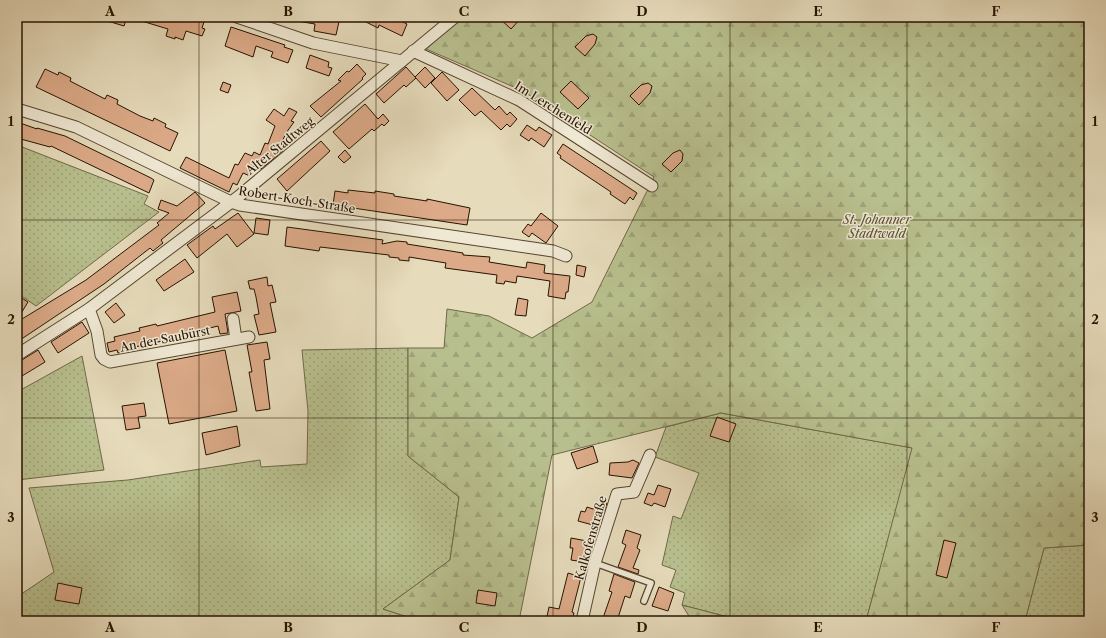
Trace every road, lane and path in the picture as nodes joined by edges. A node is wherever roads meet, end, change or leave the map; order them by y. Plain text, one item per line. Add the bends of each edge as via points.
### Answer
1 (237, 17) edge
2 (455, 17) edge
3 (413, 51) junction
4 (402, 61) junction
5 (17, 109) edge
6 (652, 186) dead end
7 (231, 202) junction
8 (566, 256) dead end
9 (89, 309) junction
10 (233, 319) dead end
11 (249, 337) dead end
12 (236, 339) junction
13 (17, 354) edge
14 (650, 455) dead end
15 (595, 563) junction
16 (644, 601) dead end
17 (582, 621) edge

1 - 4 street via 313,44
2 - 3 street, Alter Stadtweg
3 - 4 street, Alter Stadtweg
3 - 6 street, Im Lerchenfeld via 519,100
4 - 7 street, Alter Stadtweg
5 - 7 street, Robert-Koch-Straße via 76,127
7 - 8 street, Robert-Koch-Straße via 553,251
7 - 9 street, Alter Stadtweg
9 - 12 street, An der Saubürst via 97,331 101,355 110,362
9 - 13 street, Alter Stadtweg
10 - 12 street
11 - 12 street, An der Saubürst
14 - 15 street, Kalkofenstraße via 634,492 616,494
15 - 16 lane via 651,583
15 - 17 street, Kalkofenstraße

